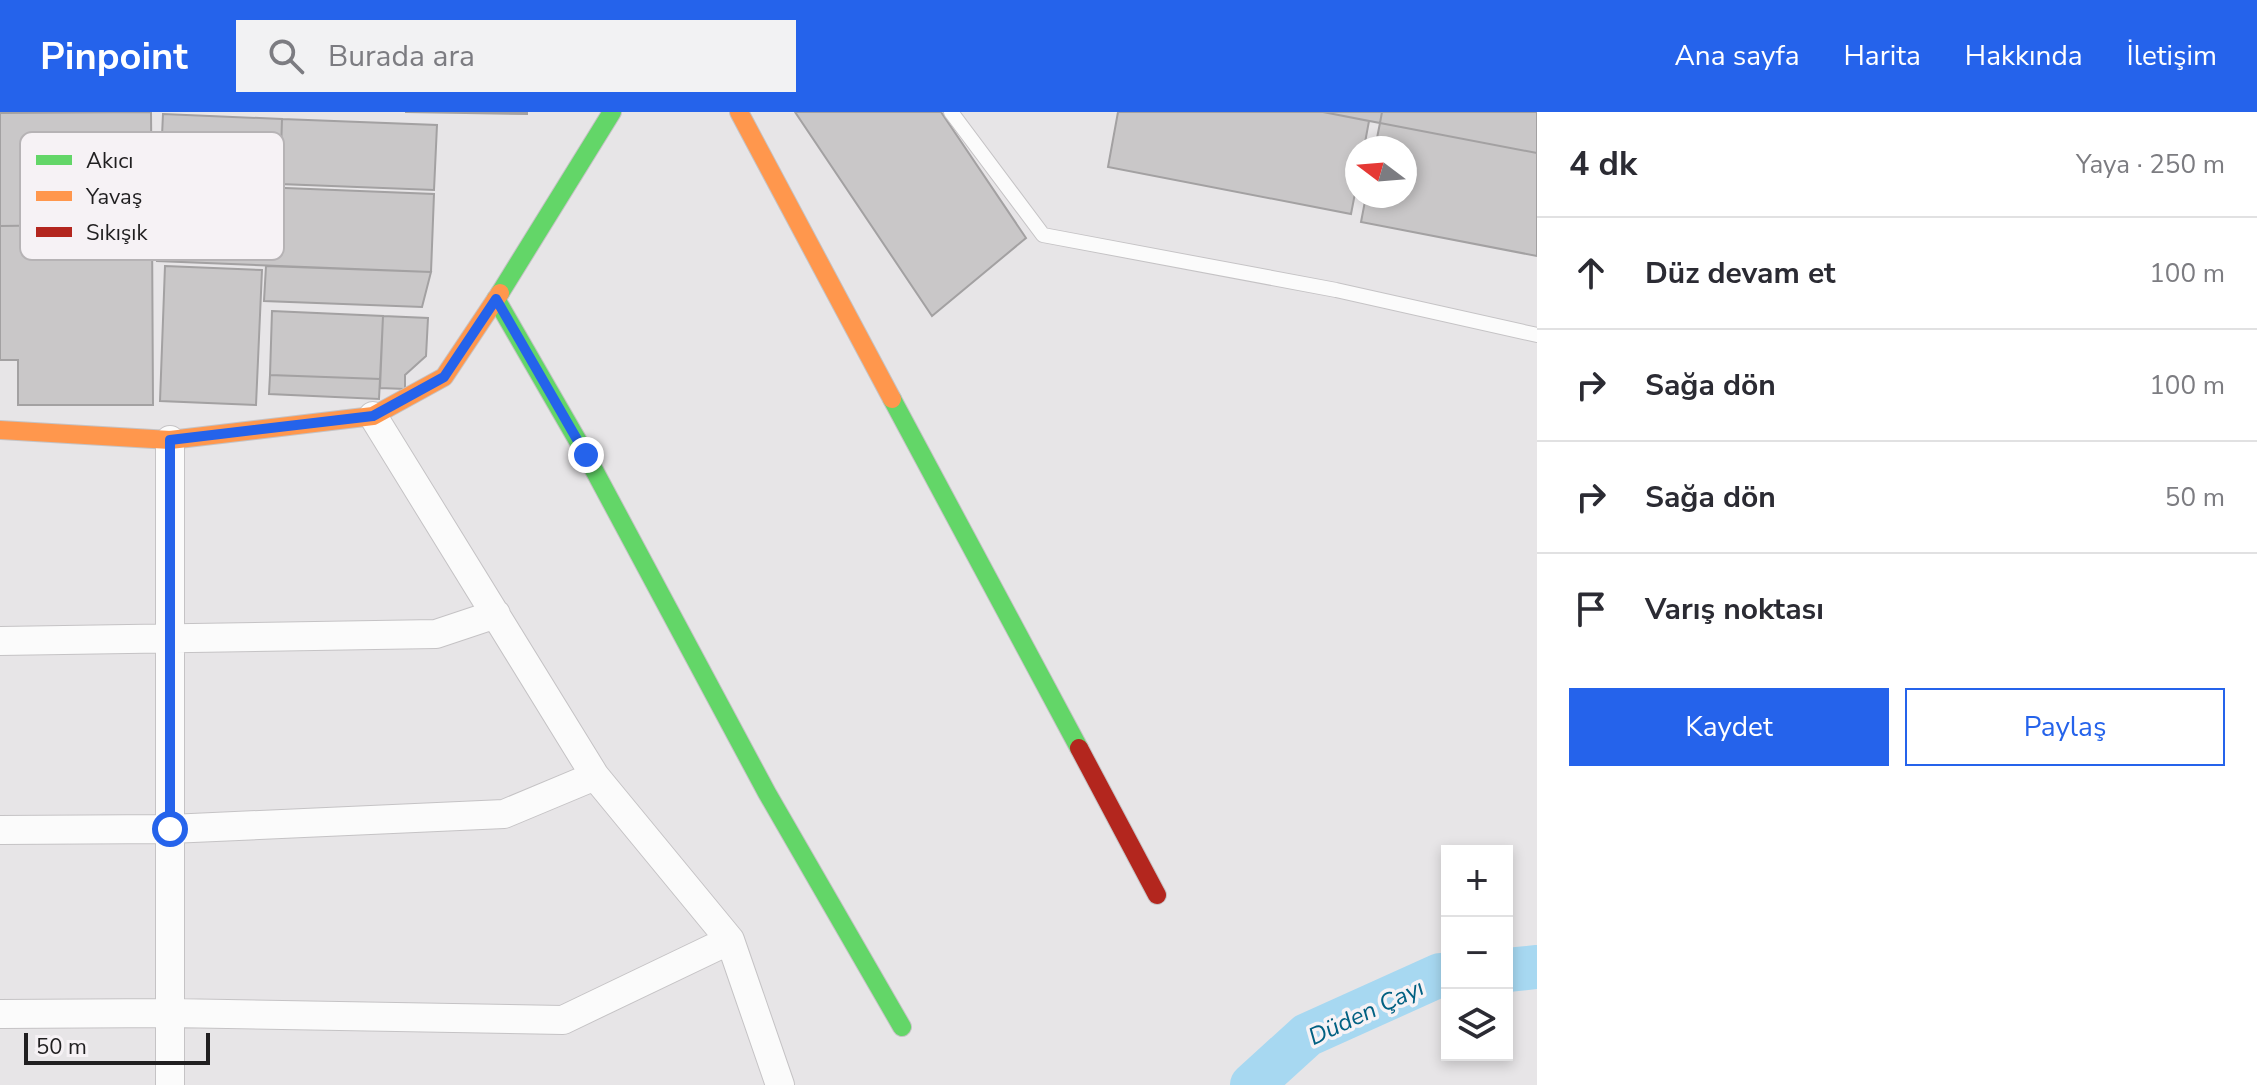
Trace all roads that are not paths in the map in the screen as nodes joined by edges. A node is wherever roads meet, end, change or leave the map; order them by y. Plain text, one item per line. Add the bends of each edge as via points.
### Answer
1 (612, 112) edge
2 (739, 112) edge
3 (951, 112) edge
4 (496, 299) junction
5 (1537, 335) edge
6 (373, 416) junction
7 (0, 430) edge
8 (170, 440) junction
9 (496, 614) junction
10 (170, 637) junction
11 (0, 641) edge
12 (595, 776) junction
13 (170, 829) junction
14 (0, 830) edge
15 (1157, 895) dead end
16 (730, 940) junction
17 (170, 1013) junction
18 (0, 1014) edge
19 (902, 1027) dead end
20 (170, 1085) edge
21 (780, 1085) edge

1 - 4 street
2 - 15 street
3 - 5 lane via 1043,235 1336,290
4 - 6 street via 444,377
4 - 19 street
6 - 8 street
6 - 9 street
7 - 8 street
8 - 10 street
9 - 10 street via 436,634
9 - 12 street
10 - 11 street
10 - 13 street
12 - 13 street via 504,814
12 - 16 street
13 - 14 street
13 - 17 street
16 - 17 street via 563,1020
16 - 21 street
17 - 18 street
17 - 20 street

